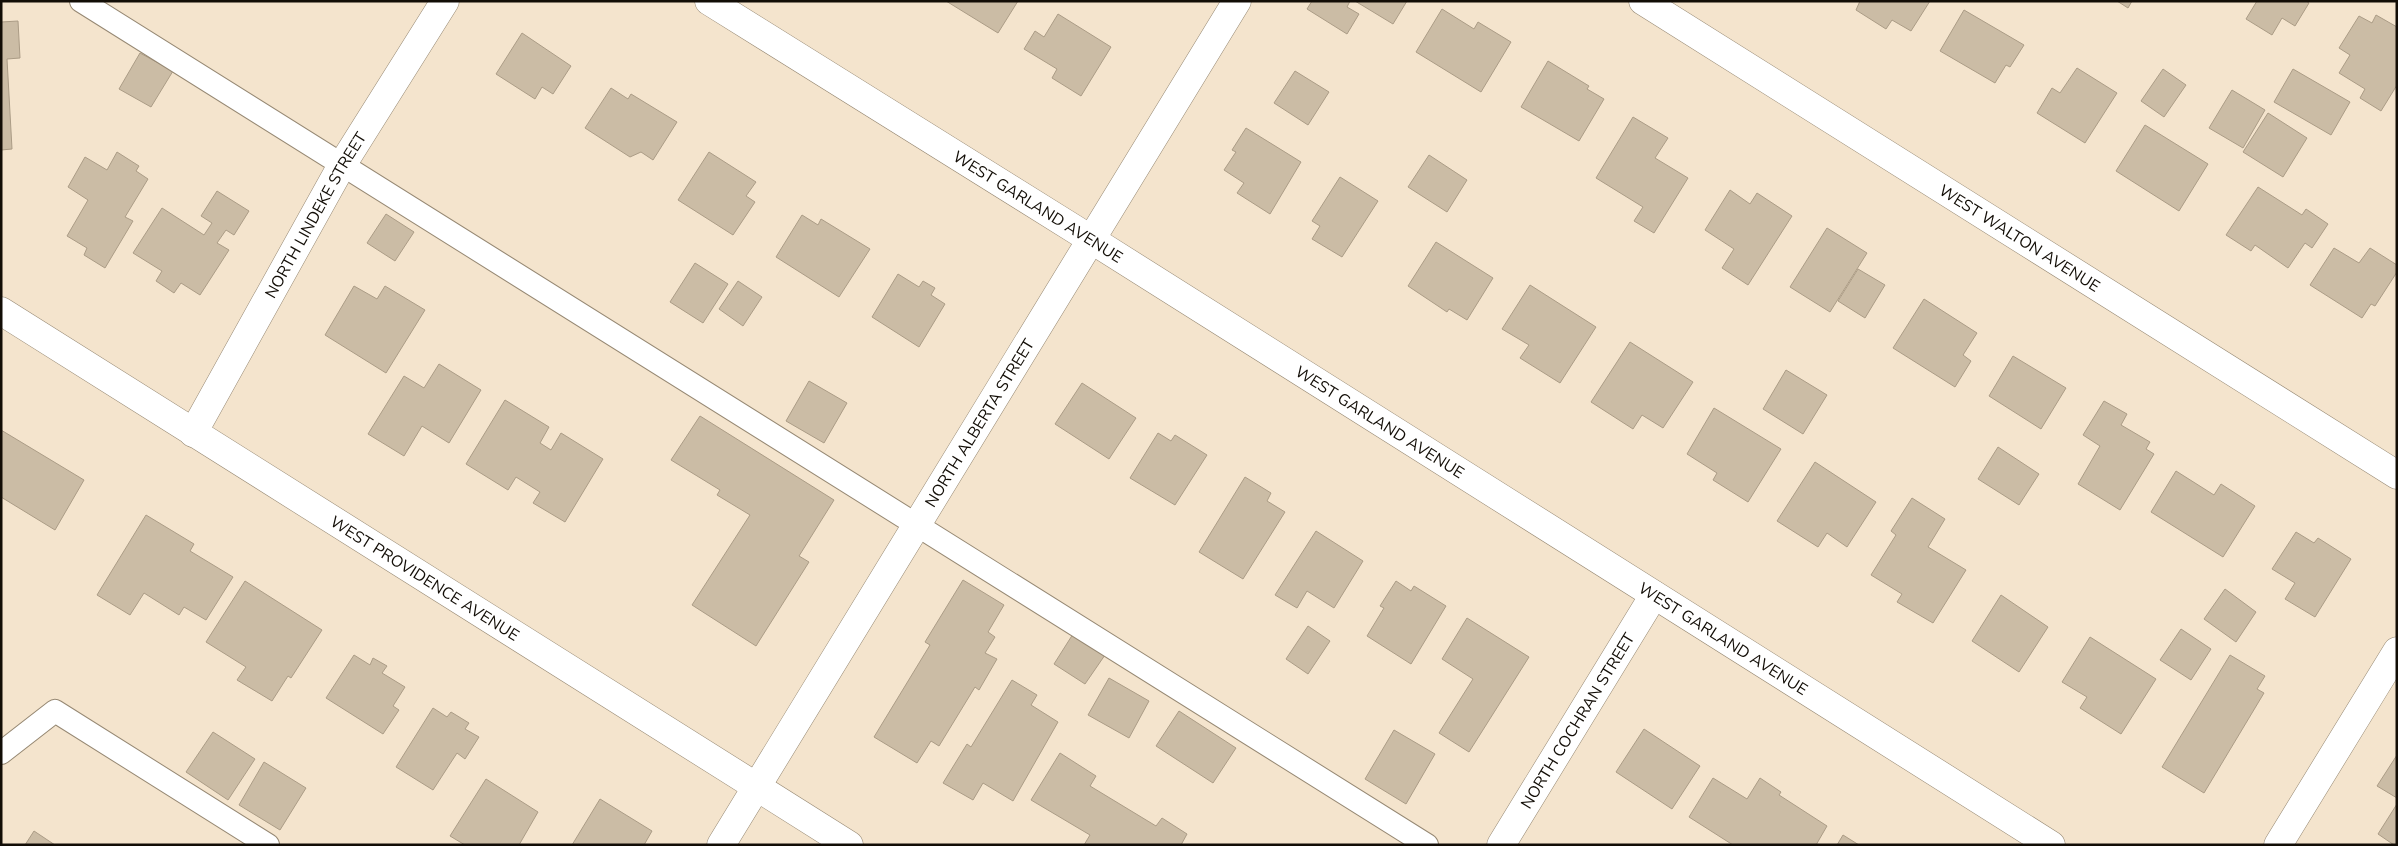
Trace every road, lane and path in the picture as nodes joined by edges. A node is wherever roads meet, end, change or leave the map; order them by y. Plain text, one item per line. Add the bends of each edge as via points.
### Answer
1 (81, 1) edge
2 (446, 1) edge
3 (709, 1) edge
4 (1237, 1) edge
5 (1643, 1) edge
6 (342, 166) junction
7 (1092, 240) junction
8 (1, 311) edge
9 (193, 432) junction
10 (2397, 475) edge
11 (917, 527) junction
12 (1654, 595) junction
13 (2397, 650) edge
14 (1, 753) edge
15 (757, 786) junction
16 (268, 845) edge
17 (721, 845) edge
18 (849, 845) edge
19 (1426, 845) edge
20 (1501, 845) edge
21 (2051, 845) edge
22 (2278, 845) edge

1 - 6 lane
2 - 6 street, NORTH LINDEKE STREET
3 - 7 street, WEST GARLAND AVENUE
4 - 7 street, NORTH ALBERTA STREET
5 - 10 street, WEST WALTON AVENUE
6 - 9 street, NORTH LINDEKE STREET
6 - 11 lane
7 - 11 street, NORTH ALBERTA STREET
7 - 12 street, WEST GARLAND AVENUE
8 - 9 street, WEST PROVIDENCE AVENUE
9 - 15 street, WEST PROVIDENCE AVENUE
11 - 15 street, NORTH ALBERTA STREET
11 - 19 lane
12 - 20 street, NORTH COCHRAN STREET
12 - 21 street, WEST GARLAND AVENUE
13 - 22 street
14 - 16 lane via 55,712
15 - 17 street, NORTH ALBERTA STREET
15 - 18 street, WEST PROVIDENCE AVENUE

